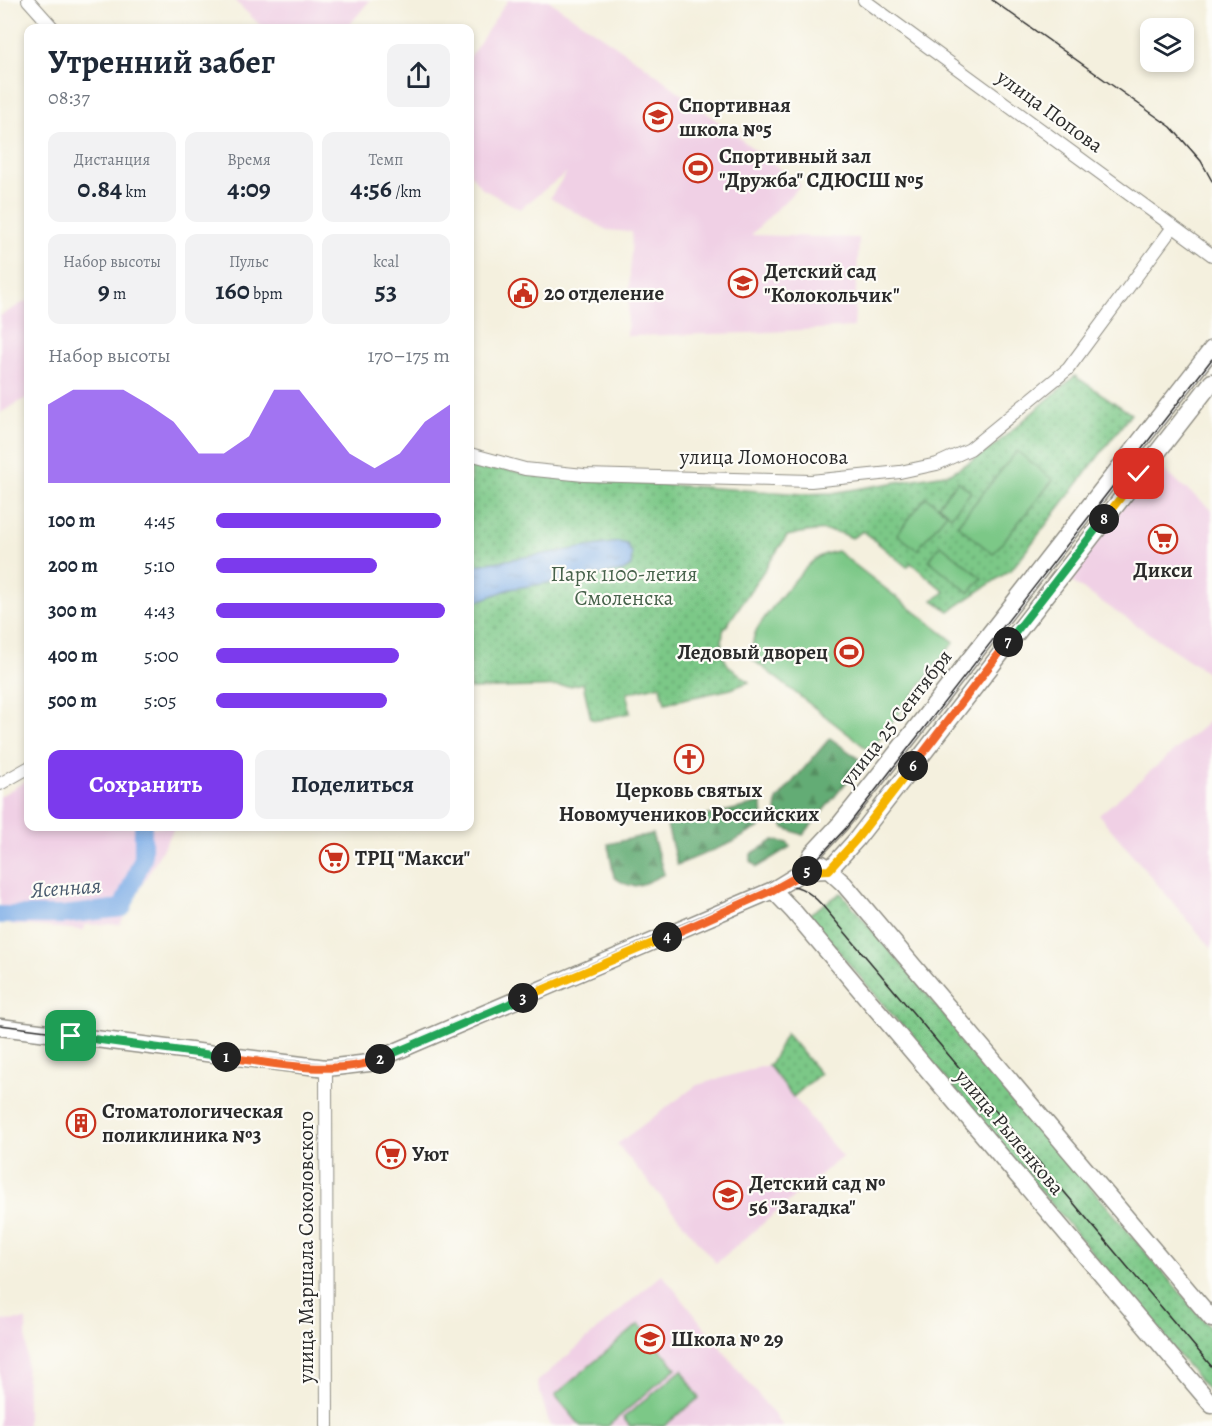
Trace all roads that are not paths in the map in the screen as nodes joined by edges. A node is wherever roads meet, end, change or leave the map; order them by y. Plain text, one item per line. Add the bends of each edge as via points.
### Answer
1 (28, 0) edge
2 (864, 0) edge
3 (49, 24) edge
4 (1173, 227) junction
5 (1212, 255) edge
6 (1212, 350) edge
7 (1212, 382) edge
8 (474, 455) edge
9 (24, 770) edge
10 (0, 784) edge
11 (812, 854) junction
12 (829, 870) junction
13 (804, 871) junction
14 (773, 890) junction
15 (0, 1027) edge
16 (326, 1068) junction
17 (1212, 1319) edge
18 (1212, 1405) edge
19 (327, 1426) edge

1 - 3 street
2 - 4 street, улица Попова
4 - 5 street, улица Попова
4 - 8 street, улица Ломоносова via 1068,369 970,449 937,464 811,481 584,475 525,469
6 - 11 main road, улица 25 Сентября via 891,760
7 - 12 main road
9 - 10 street
11 - 12 main road, улица Рыленкова
11 - 13 main road, улица 25 Сентября
12 - 13 main road
12 - 17 main road, улица Рыленкова
13 - 14 main road
14 - 16 main road via 369,1063
14 - 18 main road, улица Рыленкова
15 - 16 main road
16 - 19 street, улица Маршала Соколовского

